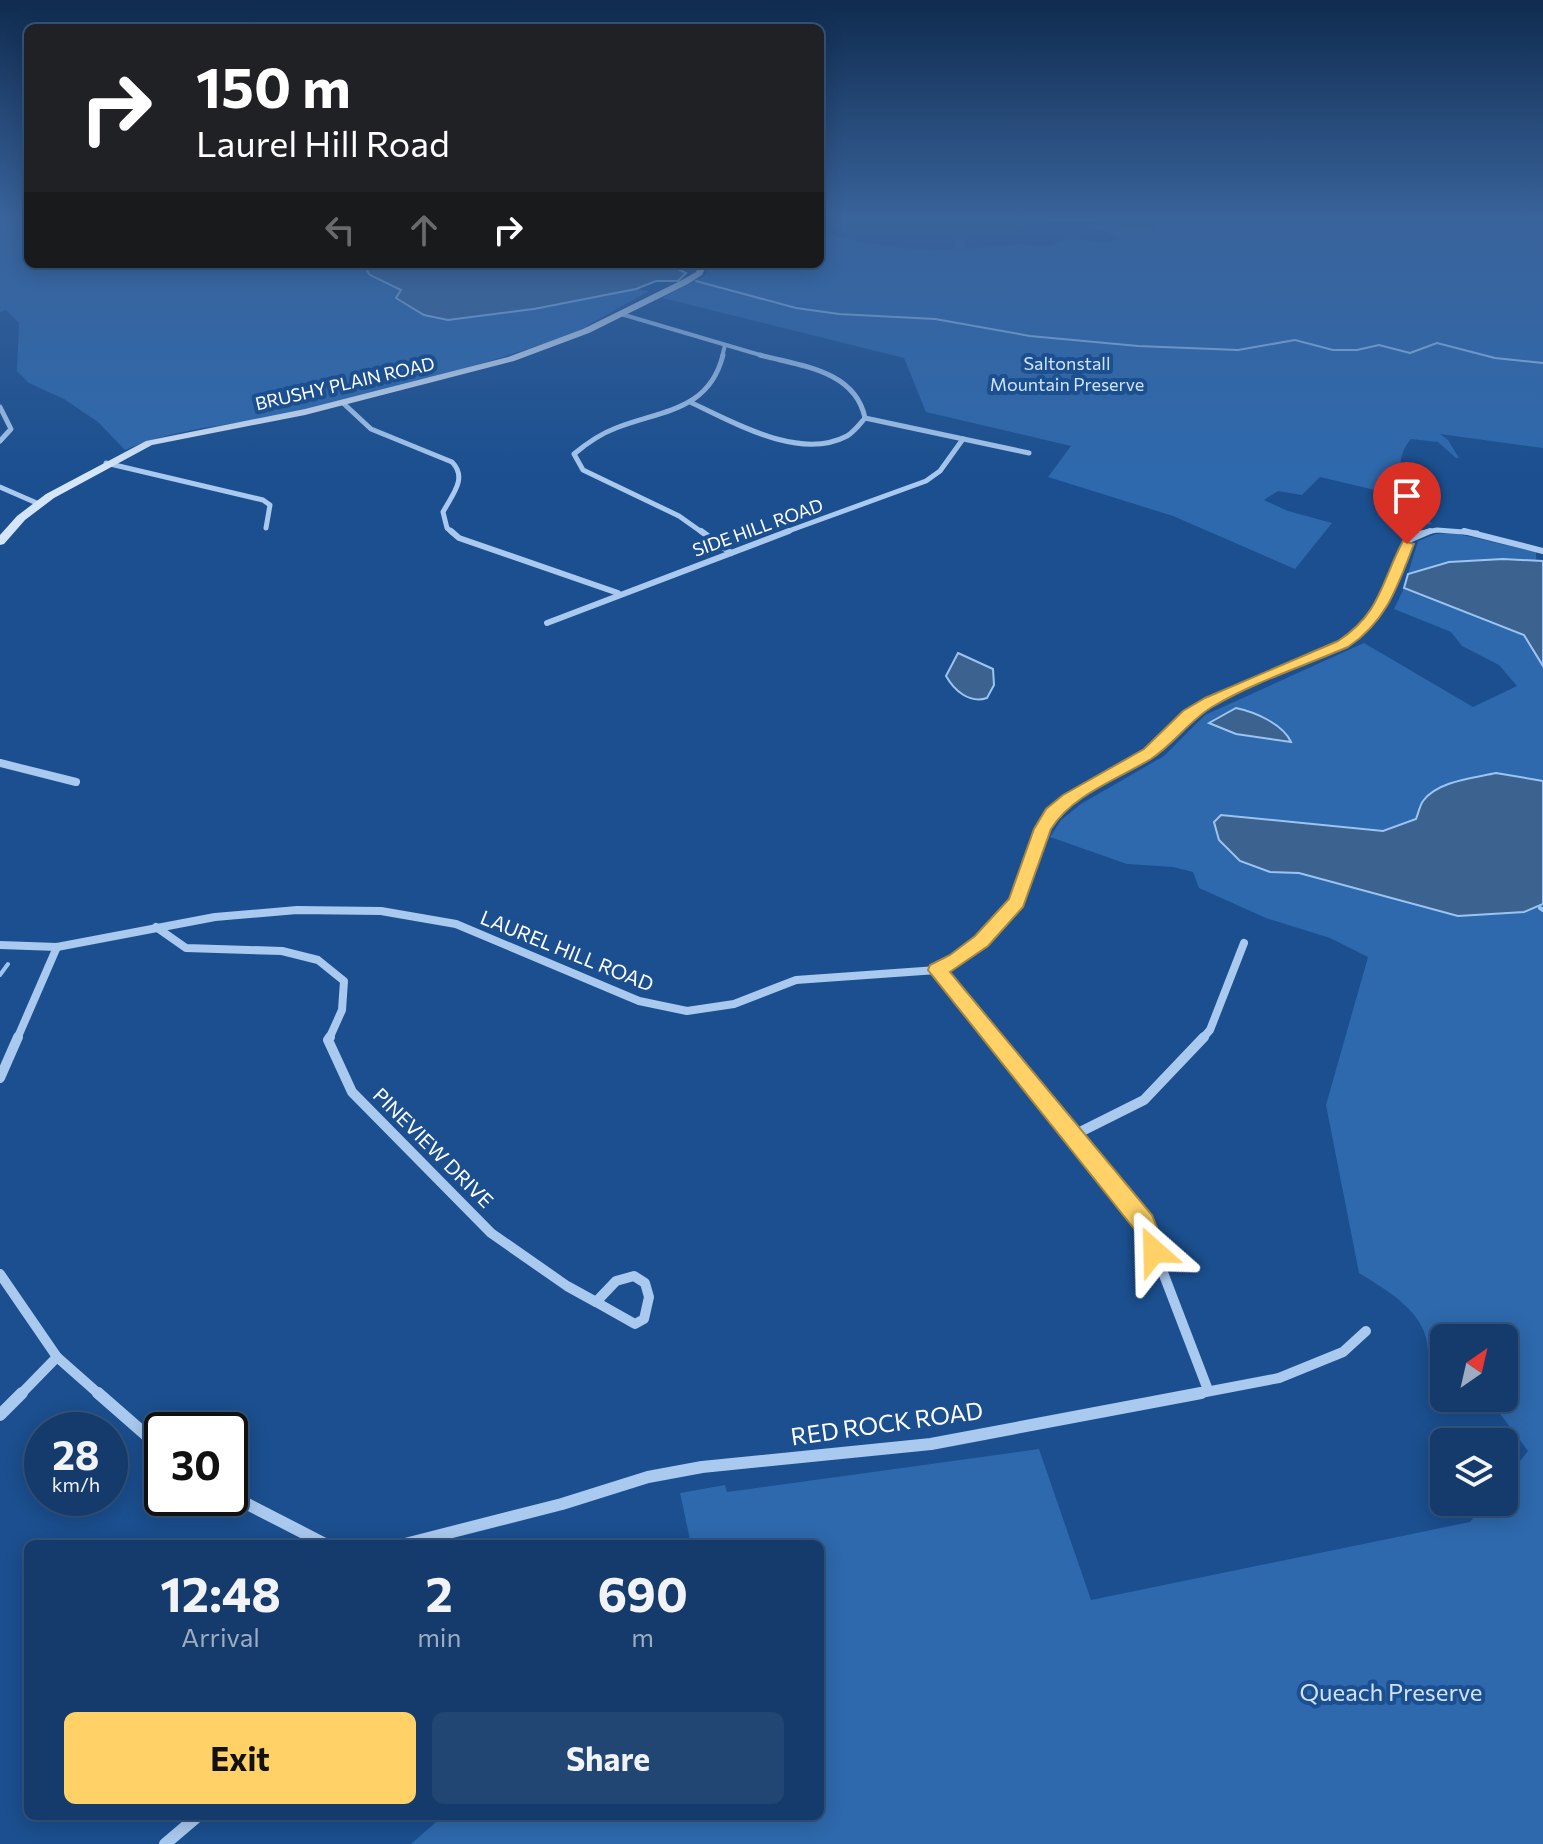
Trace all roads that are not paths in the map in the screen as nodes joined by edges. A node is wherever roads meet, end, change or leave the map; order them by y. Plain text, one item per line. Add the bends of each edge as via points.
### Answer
1 (645, 302) edge
2 (621, 314) junction
3 (725, 345) junction
4 (343, 403) junction
5 (692, 403) junction
6 (0, 407) edge
7 (865, 418) junction
8 (963, 439) junction
9 (0, 441) edge
10 (1029, 453) dead end
11 (106, 463) junction
12 (0, 487) edge
13 (39, 504) junction
14 (266, 528) dead end
15 (0, 542) edge
16 (1543, 551) edge
17 (731, 553) junction
18 (618, 594) junction
19 (547, 623) dead end
20 (0, 763) edge
21 (76, 782) dead end
22 (156, 927) junction
23 (1244, 943) dead end
24 (0, 945) edge
25 (57, 947) junction
26 (937, 970) junction
27 (0, 1078) edge
28 (1074, 1135) junction
29 (0, 1274) edge
30 (595, 1303) junction
31 (1366, 1331) dead end
32 (57, 1357) junction
33 (1208, 1390) junction
34 (0, 1415) edge
35 (144, 1433) edge
36 (248, 1504) edge
37 (317, 1540) edge
38 (421, 1540) edge
39 (193, 1820) edge
40 (165, 1844) edge

1 - 2 main road, BRUSHY PLAIN ROAD
2 - 3 street
2 - 4 main road, BRUSHY PLAIN ROAD via 525,355
3 - 5 street via 720,375
3 - 7 street via 849,383 858,391
4 - 11 main road, BRUSHY PLAIN ROAD via 164,438
4 - 18 street via 371,429 459,469 461,479 443,512 447,528 459,538
5 - 7 street via 794,442 831,442
5 - 17 street via 631,422 574,454 583,470 679,516
6 - 9 street via 11,429
7 - 8 street
8 - 10 street
8 - 17 street, SIDE HILL ROAD via 926,481
11 - 13 main road, BRUSHY PLAIN ROAD
11 - 14 street via 263,500 270,505
12 - 13 street
13 - 15 main road, BRUSHY PLAIN ROAD
16 - 26 street, LAUREL HILL ROAD via 1448,530 1415,535 1381,610 1363,630 1343,644 1210,701 1149,752 1052,813 1016,902 981,941
17 - 18 street, SIDE HILL ROAD
18 - 19 street, SIDE HILL ROAD
20 - 21 street
22 - 25 street, LAUREL HILL ROAD
22 - 26 street, LAUREL HILL ROAD via 297,910 423,916 486,935 639,1001 687,1011 734,1004 796,980
22 - 30 street, PINEVIEW DRIVE via 186,948 282,951 318,960 344,981 342,1010 328,1040 352,1092 491,1233
23 - 28 street via 1210,1030 1144,1100
24 - 25 street, LAUREL HILL ROAD
25 - 27 street
26 - 28 street
28 - 33 street via 1144,1223
29 - 32 street
30 - 30 street, PINEVIEW DRIVE via 635,1324 644,1319 651,1299 648,1287 628,1276
31 - 33 street, RED ROCK ROAD via 1343,1352 1279,1378
32 - 34 street
32 - 35 street
33 - 38 street, RED ROCK ROAD via 931,1444 648,1477
36 - 37 street
39 - 40 street

